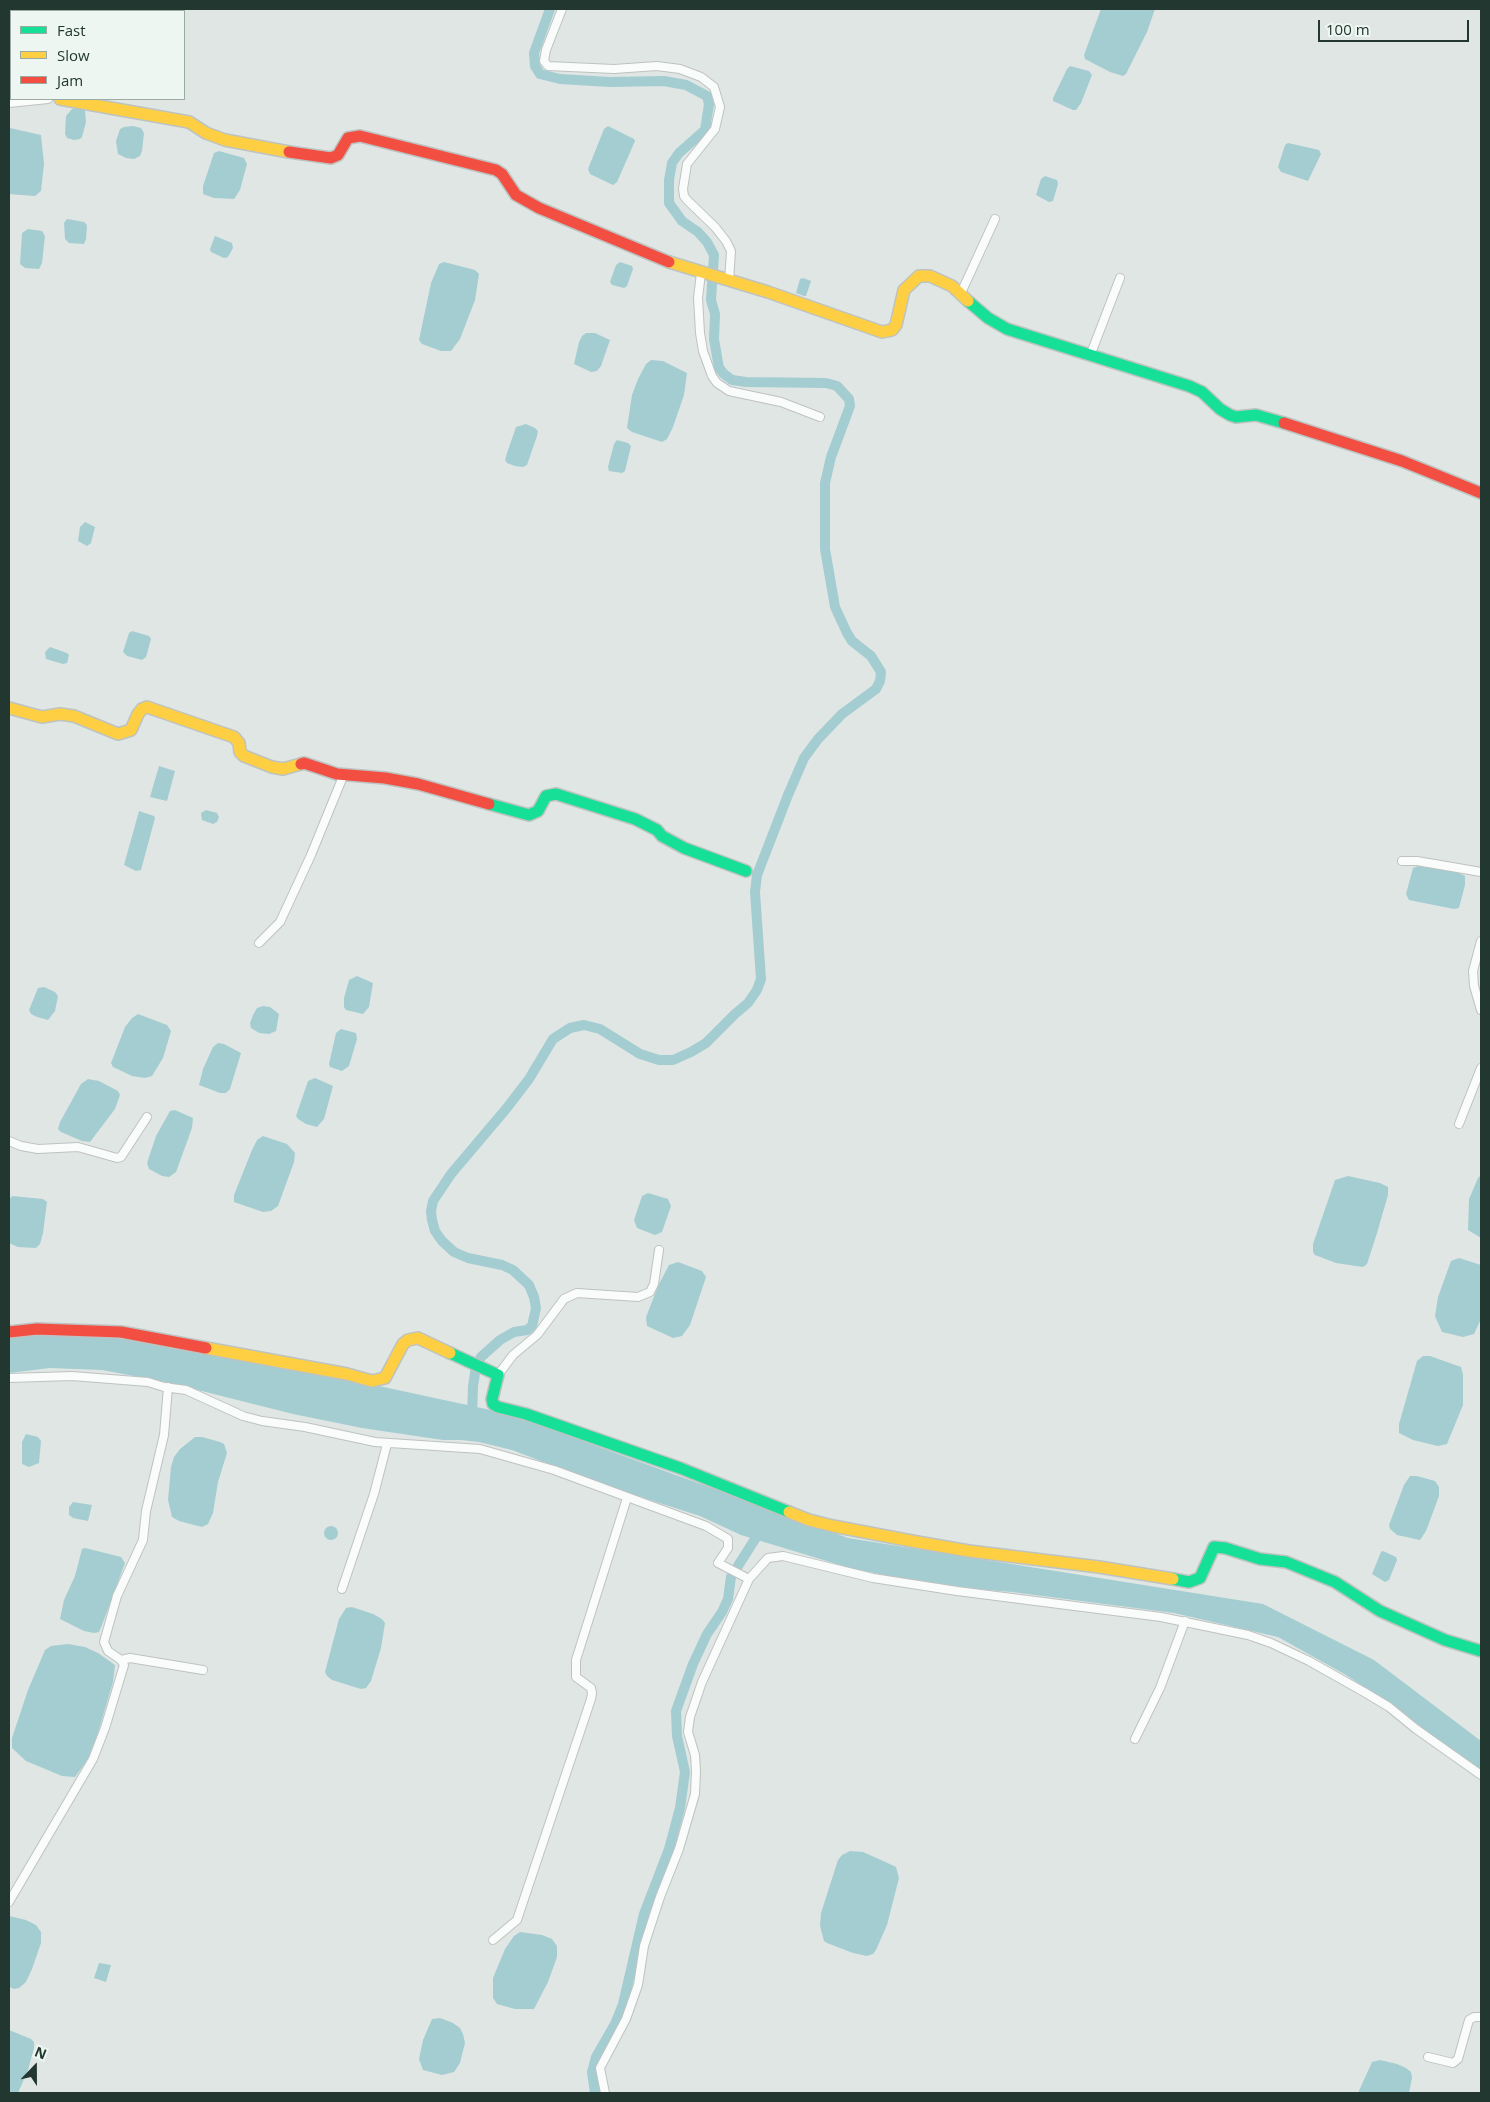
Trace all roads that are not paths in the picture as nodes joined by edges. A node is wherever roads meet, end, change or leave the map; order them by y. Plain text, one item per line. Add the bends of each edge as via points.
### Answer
1 (562, 9) edge
2 (38, 100) edge
3 (66, 100) edge
4 (9, 103) edge
5 (996, 219) dead end
6 (703, 274) junction
7 (1120, 278) dead end
8 (726, 280) junction
9 (961, 293) junction
10 (1090, 356) junction
11 (820, 417) dead end
12 (1481, 493) edge
13 (9, 708) edge
14 (344, 774) junction
15 (1402, 861) dead end
16 (746, 871) dead end
17 (1481, 872) edge
18 (1481, 941) edge
19 (258, 943) dead end
20 (1481, 1010) edge
21 (1481, 1068) edge
22 (148, 1117) dead end
23 (1459, 1124) dead end
24 (9, 1141) edge
25 (659, 1250) dead end
26 (9, 1332) edge
27 (495, 1373) junction
28 (9, 1378) edge
29 (168, 1387) junction
30 (387, 1444) junction
31 (627, 1498) junction
32 (746, 1577) junction
33 (342, 1589) dead end
34 (1185, 1621) junction
35 (1481, 1651) edge
36 (121, 1660) junction
37 (203, 1670) dead end
38 (1135, 1739) dead end
39 (1481, 1775) edge
40 (9, 1902) edge
41 (493, 1940) dead end
42 (1481, 2017) edge
43 (1428, 2057) dead end
44 (606, 2093) edge

1 - 8 street via 546,50 544,61 548,66 614,69 657,66 701,76 714,87 720,107 715,129 687,164 683,190 687,200 726,241 730,251
2 - 4 street
3 - 6 street via 189,122 225,140 264,148 331,158 338,155 348,138 360,136 467,162 496,170 516,195 539,208
5 - 9 street
6 - 8 street
6 - 11 street via 698,298 700,333 703,351 717,383 729,391 781,402
7 - 10 street
8 - 9 street via 882,332 892,330 896,325 904,290 919,276 944,281
9 - 10 street via 988,318 1007,329
10 - 12 street via 1189,386 1202,392 1230,416 1256,416 1344,442
13 - 14 street via 42,716 74,716 118,734 131,730 138,714 148,707 234,737 244,756 272,767 283,769 304,763
14 - 16 street via 418,784 529,815 538,811 546,796 556,794 636,819 684,848
14 - 19 street via 280,922
15 - 17 street via 1417,860
18 - 20 street via 1474,986
21 - 23 street
22 - 24 street via 121,1157 117,1158 78,1147 38,1149
25 - 27 street via 650,1292 638,1297 577,1293 564,1299 537,1335
26 - 27 street via 37,1329 121,1332 372,1381 385,1378 403,1344 412,1338 424,1340
27 - 35 street via 492,1399 498,1407 680,1468 817,1522 951,1548 1189,1582 1200,1578 1214,1546 1225,1548 1314,1572 1380,1611 1445,1640
28 - 29 street via 72,1376 148,1382
29 - 30 street via 186,1390 262,1422
29 - 36 street via 164,1436 146,1511 143,1540 117,1596 104,1642 108,1651
30 - 31 street via 480,1449 554,1470
30 - 33 street
31 - 32 street via 722,1534 729,1544 718,1563
31 - 41 street via 576,1660 576,1677 592,1692 588,1709 517,1920
32 - 34 street via 768,1558 782,1556 873,1578 934,1588
32 - 44 street via 690,1717 688,1732 695,1755 695,1794 644,1946 638,1985 626,2019 600,2068
34 - 38 street via 1160,1688
34 - 39 street via 1248,1635 1310,1661 1389,1708
36 - 37 street via 130,1658
36 - 40 street via 124,1665 93,1759
42 - 43 street via 1474,2017 1466,2024 1458,2060 1453,2063

